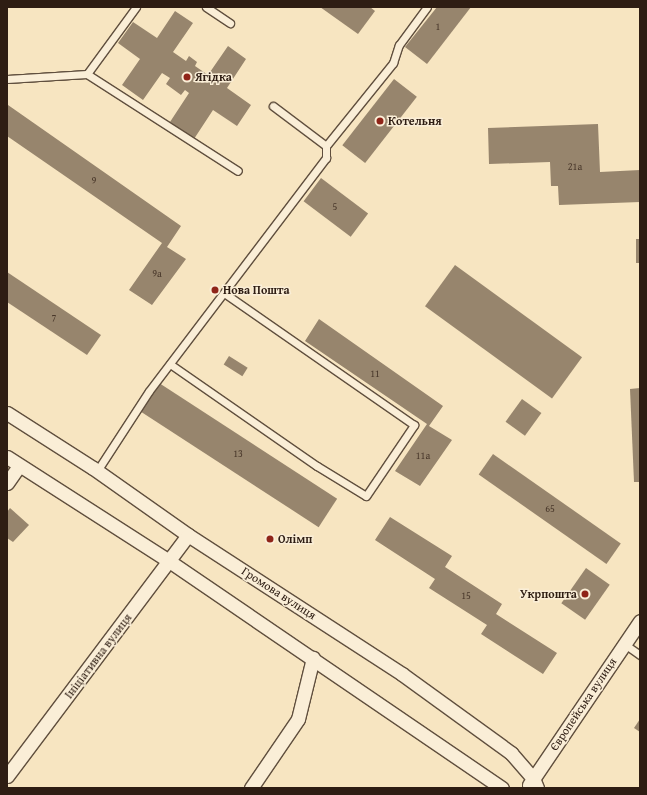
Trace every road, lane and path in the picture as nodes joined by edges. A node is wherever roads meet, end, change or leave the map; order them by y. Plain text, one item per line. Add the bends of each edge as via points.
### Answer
1 (136, 7) edge
2 (206, 7) edge
3 (427, 7) edge
4 (230, 23) dead end
5 (86, 74) junction
6 (7, 79) edge
7 (273, 106) dead end
8 (326, 146) junction
9 (238, 171) dead end
10 (224, 293) junction
11 (170, 364) junction
12 (7, 413) edge
13 (7, 457) edge
14 (19, 466) junction
15 (97, 471) junction
16 (7, 483) edge
17 (188, 535) junction
18 (169, 561) junction
19 (640, 621) edge
20 (623, 643) junction
21 (640, 655) edge
22 (313, 658) junction
23 (7, 776) edge
24 (532, 785) edge
25 (250, 788) edge
26 (502, 788) edge

1 - 5 lane
2 - 4 lane
3 - 8 lane via 398,45 393,63
5 - 6 lane
5 - 9 lane
7 - 8 lane
8 - 10 lane via 326,158
10 - 11 lane
10 - 11 lane via 414,425 366,496 317,466
11 - 15 lane via 149,391
12 - 15 street, Громова вулиця
13 - 14 street
14 - 16 street
14 - 18 street
15 - 17 street, Громова вулиця
17 - 18 street, Ініціативна вулиця
17 - 24 street, Громова вулиця via 402,674 512,753
18 - 22 street
18 - 23 street, Ініціативна вулиця
19 - 20 street, Європейська вулиця
20 - 21 lane
20 - 24 street, Європейська вулиця
22 - 25 street via 298,719
22 - 26 street

